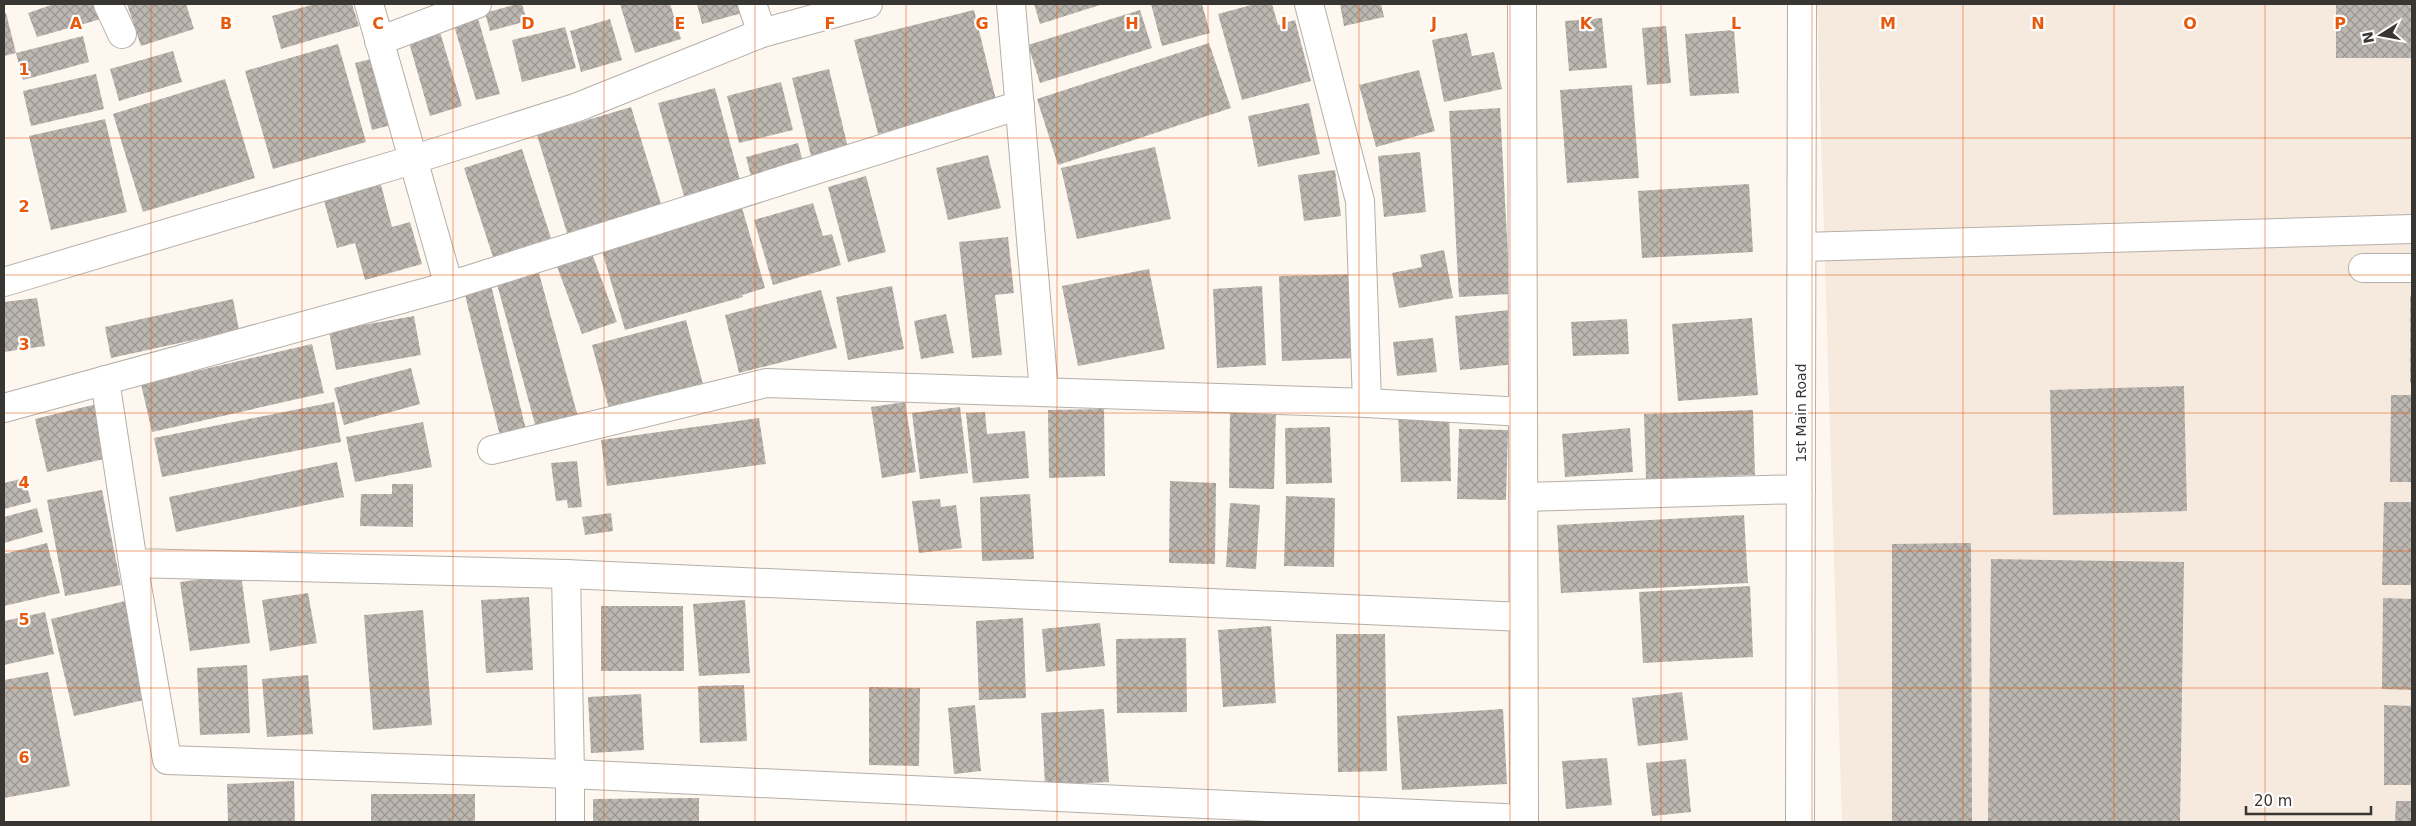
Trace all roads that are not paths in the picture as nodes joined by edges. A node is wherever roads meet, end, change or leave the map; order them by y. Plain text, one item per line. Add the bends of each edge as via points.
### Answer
1 (108, 4) edge
2 (369, 4) edge
3 (477, 4) edge
4 (752, 4) edge
5 (868, 4) edge
6 (1010, 4) edge
7 (1309, 4) edge
8 (1522, 4) edge
9 (1802, 4) edge
10 (762, 33) junction
11 (122, 34) dead end
12 (379, 41) junction
13 (1020, 105) junction
14 (412, 160) junction
15 (2412, 229) edge
16 (1802, 247) junction
17 (2362, 268) dead end
18 (2412, 268) edge
19 (4, 282) edge
20 (449, 286) junction
21 (105, 380) junction
22 (1044, 392) junction
23 (1367, 403) junction
24 (4, 408) edge
25 (1523, 412) junction
26 (492, 450) dead end
27 (1801, 489) junction
28 (1523, 497) junction
29 (133, 563) junction
30 (566, 574) junction
31 (1523, 617) junction
32 (570, 774) junction
33 (1524, 821) edge
34 (570, 822) edge
35 (1800, 822) edge

1 - 11 street
2 - 12 street
3 - 12 street
4 - 10 street
5 - 10 street
6 - 13 street
7 - 23 street via 1360,201
8 - 25 street
9 - 16 street, 1st Main Road
10 - 14 street via 578,107
12 - 14 street
13 - 20 street
13 - 22 street
14 - 19 street
14 - 20 street
15 - 16 street
16 - 27 street, 1st Main Road
17 - 18 street
20 - 21 street
21 - 24 street
21 - 29 street
22 - 23 street
22 - 26 street via 766,383
23 - 25 street
25 - 28 street
27 - 28 street
27 - 35 street, 1st Main Road
28 - 31 street
29 - 30 street
29 - 32 street via 167,760
30 - 31 street
30 - 32 street
31 - 33 street
32 - 33 street
32 - 34 street

